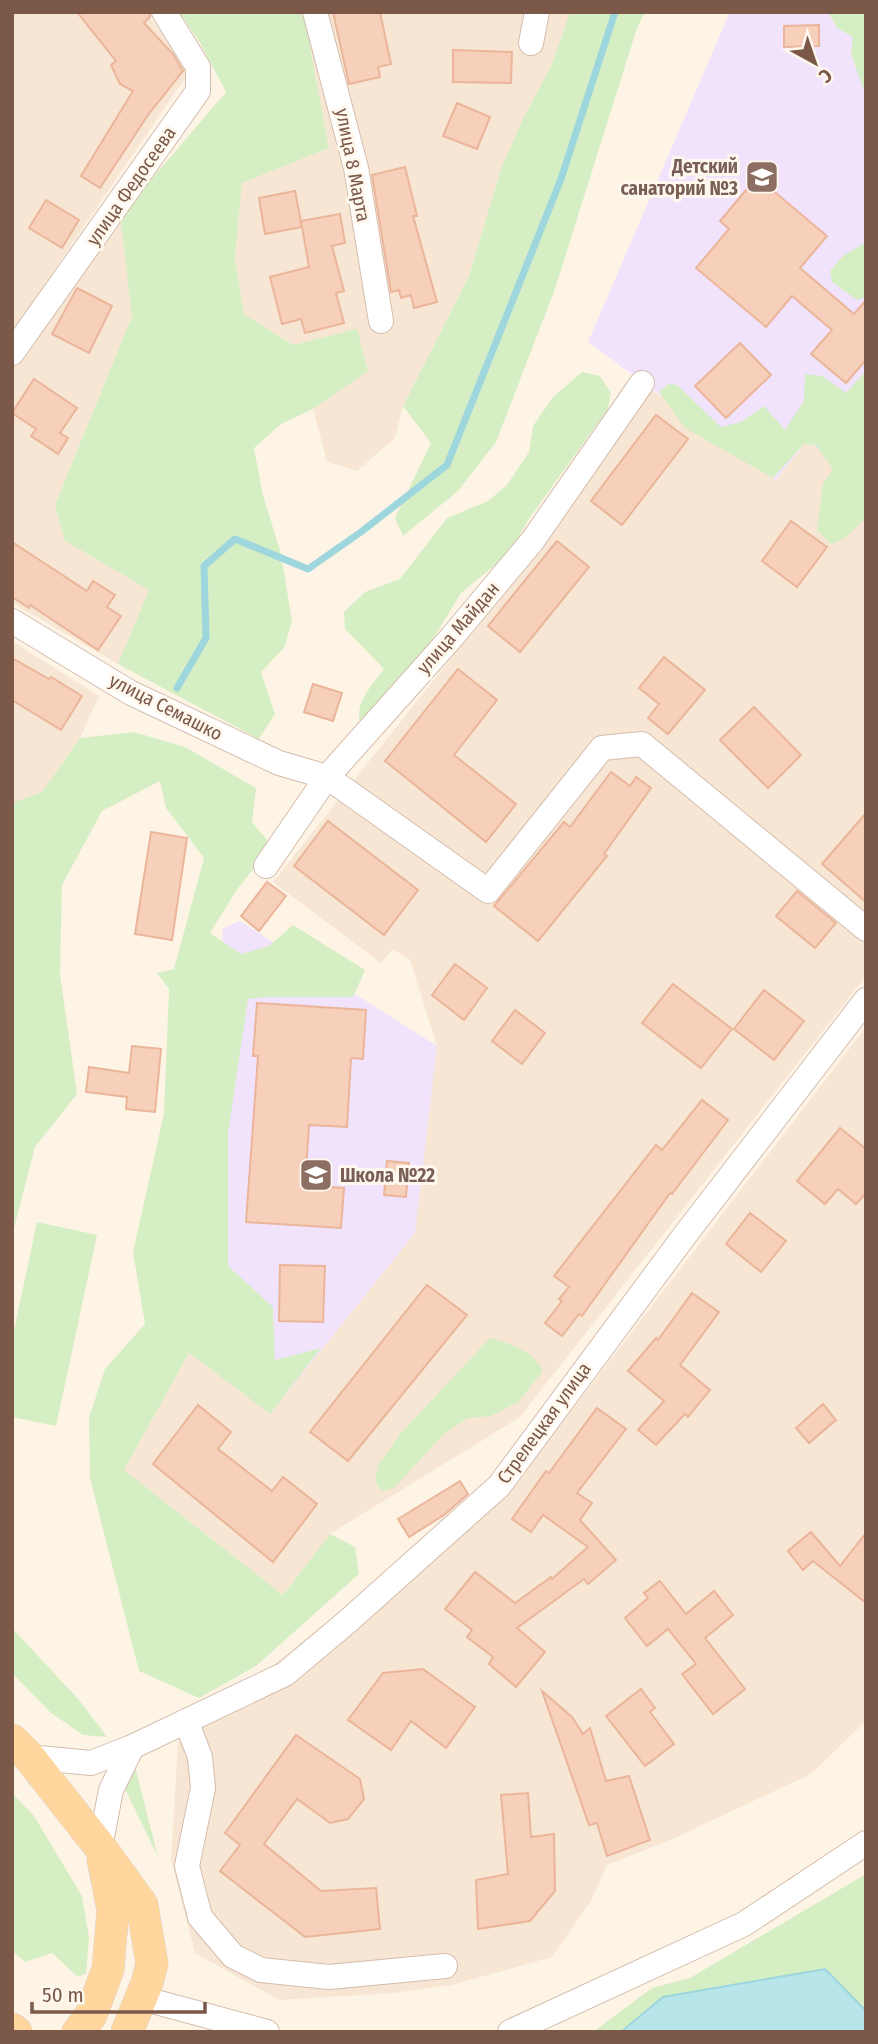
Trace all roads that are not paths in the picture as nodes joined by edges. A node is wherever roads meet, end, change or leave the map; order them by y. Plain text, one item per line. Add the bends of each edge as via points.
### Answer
1 (164, 12) edge
2 (315, 12) edge
3 (537, 12) edge
4 (531, 43) dead end
5 (381, 321) dead end
6 (12, 353) edge
7 (642, 383) dead end
8 (12, 621) edge
9 (327, 777) junction
10 (266, 866) dead end
11 (866, 929) edge
12 (866, 1000) edge
13 (186, 1721) junction
14 (132, 1747) junction
15 (20, 1749) edge
16 (866, 1843) edge
17 (100, 1847) junction
18 (445, 1966) dead end
19 (141, 1998) junction
20 (78, 2032) edge
21 (127, 2032) edge
22 (267, 2032) edge
23 (510, 2032) edge

1 - 6 street, улица Федосеева via 198,67 198,91
2 - 5 street, улица 8 Марта via 356,168
3 - 4 street
7 - 9 street, улица Майдан via 533,540
8 - 9 street, улица Семашко via 131,693 279,763
9 - 10 street, улица Майдан
9 - 11 street, улица Семашко via 488,891 602,748 642,744
12 - 13 street, Стрелецкая улица via 499,1486 285,1674
13 - 14 street, Стрелецкая улица
13 - 18 street via 200,1757 203,1788 187,1866 200,1917 233,1956 261,1970 329,1977
14 - 15 street, Стрелецкая улица via 91,1763
14 - 17 street via 111,1790
15 - 17 main road
16 - 23 street via 744,1924
17 - 19 main road via 142,1905 152,1964
17 - 20 main road via 113,1910 108,1969 91,2015
19 - 21 main road
19 - 22 street

